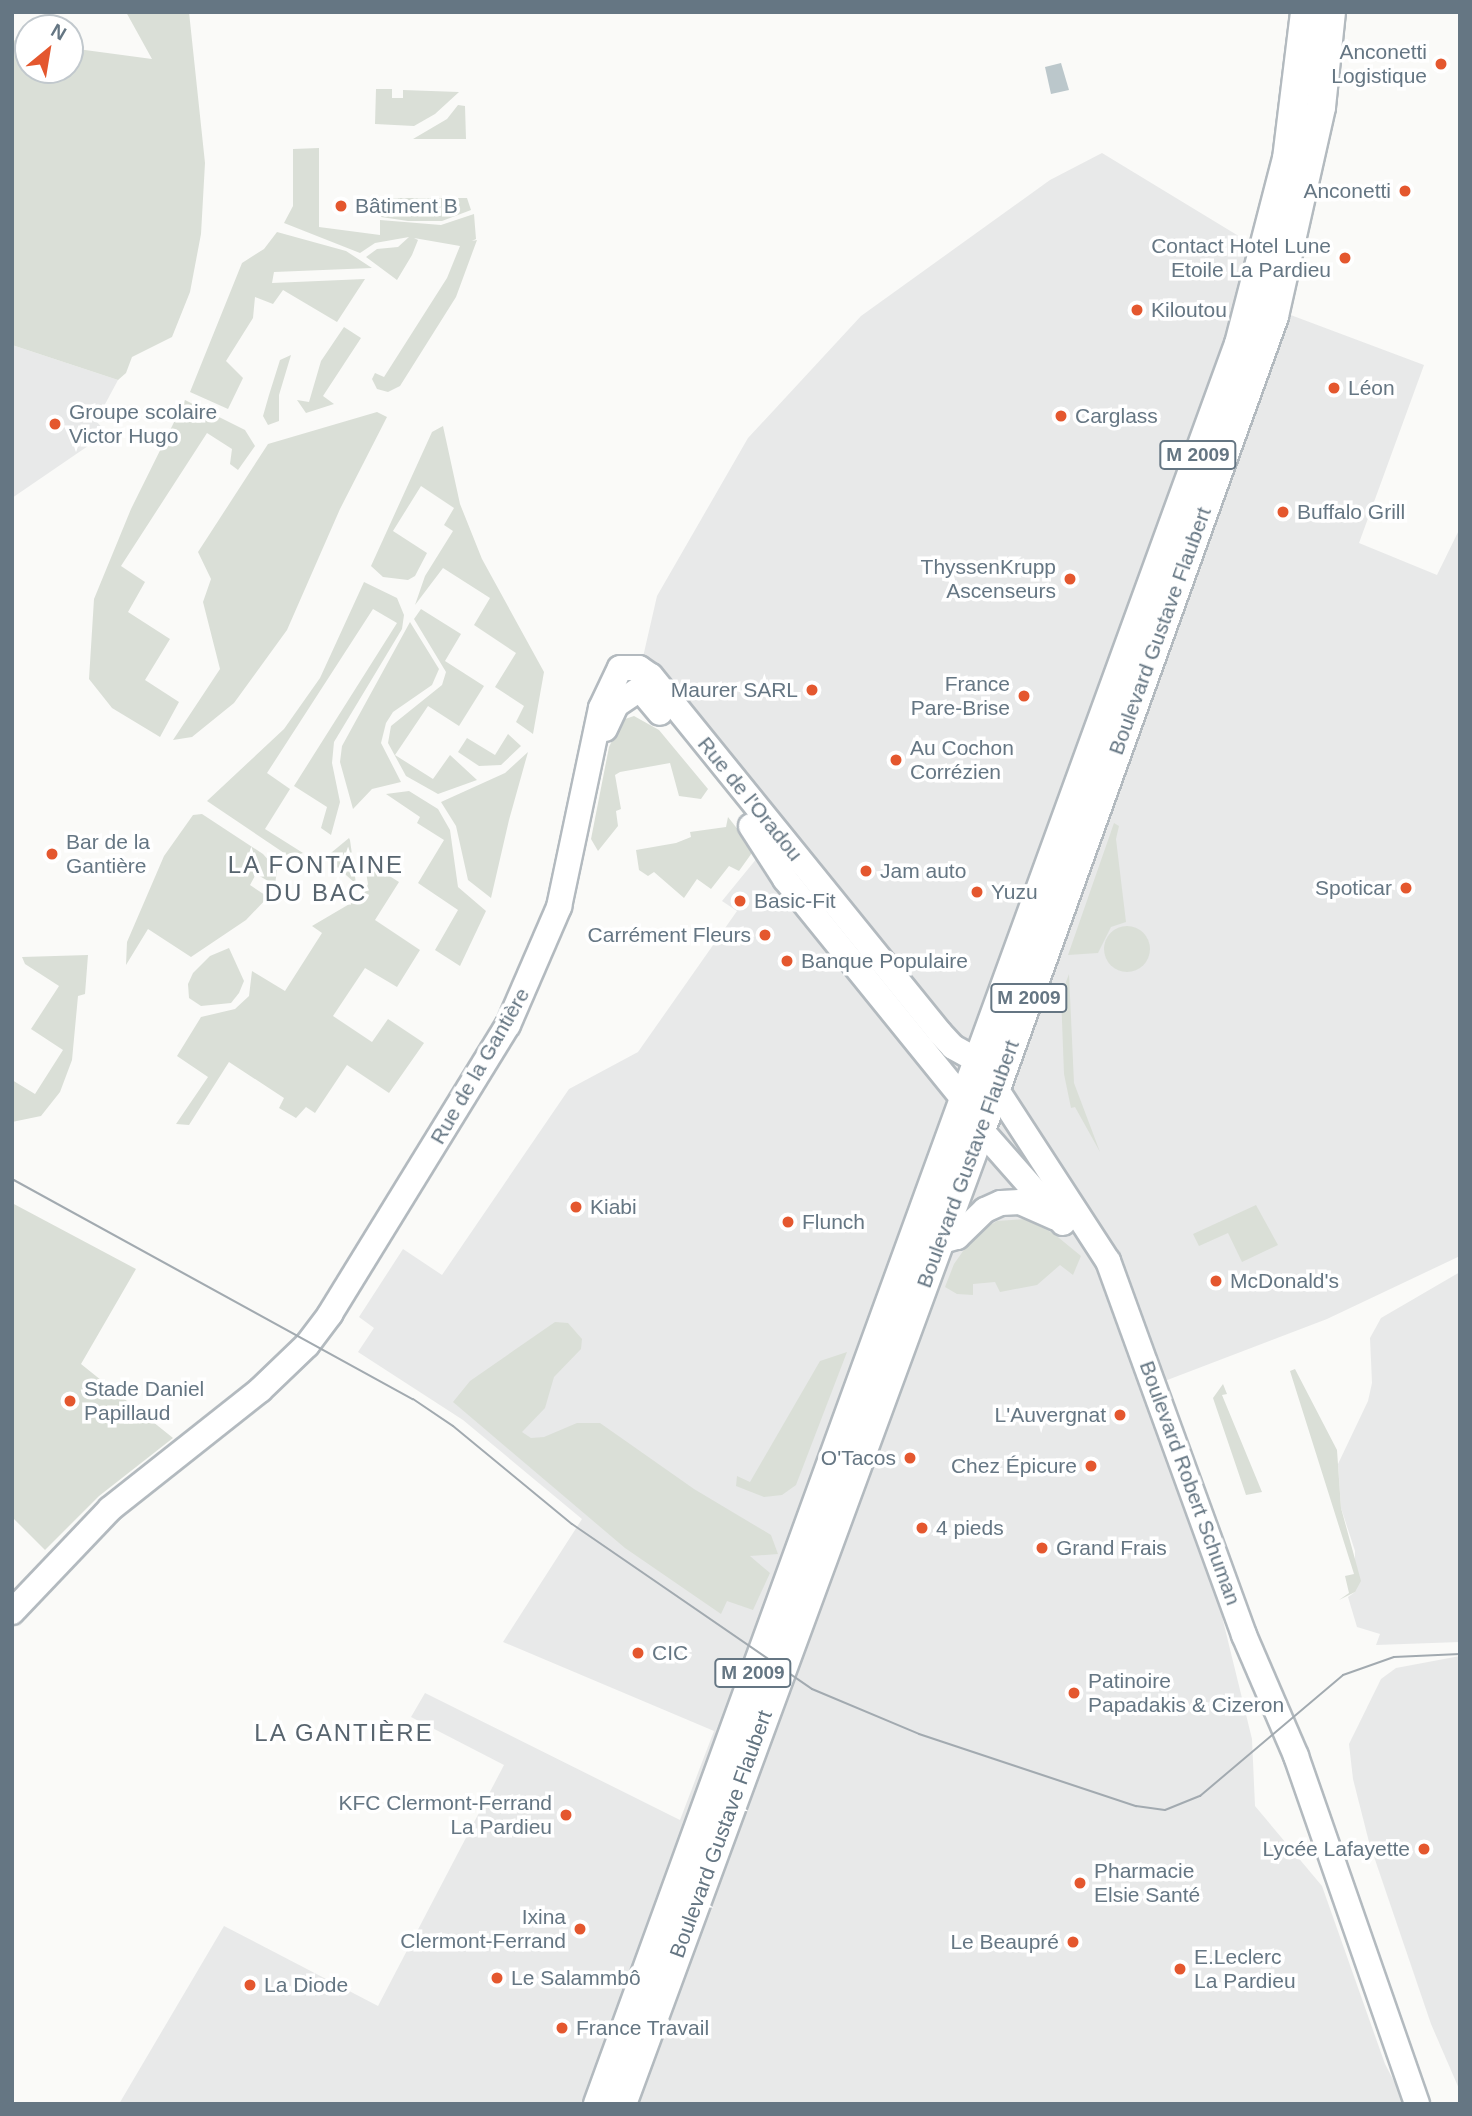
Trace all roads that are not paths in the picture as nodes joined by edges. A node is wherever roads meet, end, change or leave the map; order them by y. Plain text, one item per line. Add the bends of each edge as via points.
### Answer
1 (1305, 12) edge
2 (1331, 12) edge
3 (635, 678) junction
4 (978, 1061) junction
5 (994, 1092) junction
6 (963, 1099) junction
7 (981, 1130) junction
8 (1065, 1225) junction
9 (940, 1242) junction
10 (1115, 1283) junction
11 (12, 1612) edge
12 (598, 2104) edge
13 (622, 2104) edge
14 (1417, 2104) edge

1 - 4 main road, Boulevard Gustave Flaubert / M 2009 via 1287,159 1239,344
2 - 5 main road, Boulevard Gustave Flaubert / M 2009 via 1321,107 1276,310
3 - 4 main road, Rue de l'Oradou via 651,676 940,1033 953,1047
3 - 6 main road, Rue de l'Oradou via 878,998
3 - 11 main road, Rue de la Gantière via 620,668 601,708 598,741 559,907 508,1026 315,1335 220,1425 110,1508
4 - 5 main road, Boulevard Robert Schuman
4 - 6 main road, Boulevard Gustave Flaubert / M 2009
5 - 7 main road, Boulevard Gustave Flaubert / M 2009
5 - 10 main road, Boulevard Robert Schuman via 1100,1247
6 - 7 main road, Rue de l'Oradou
6 - 12 main road, Boulevard Gustave Flaubert / M 2009
7 - 8 main road, Boulevard Robert Schuman
7 - 9 main road, Boulevard Gustave Flaubert / M 2009
8 - 9 main road, Boulevard Robert Schuman via 1033,1206 1001,1203 985,1210 957,1237
8 - 10 main road, Boulevard Robert Schuman
9 - 13 main road, Boulevard Gustave Flaubert / M 2009
10 - 14 main road, Boulevard Robert Schuman via 1264,1684 1296,1756

